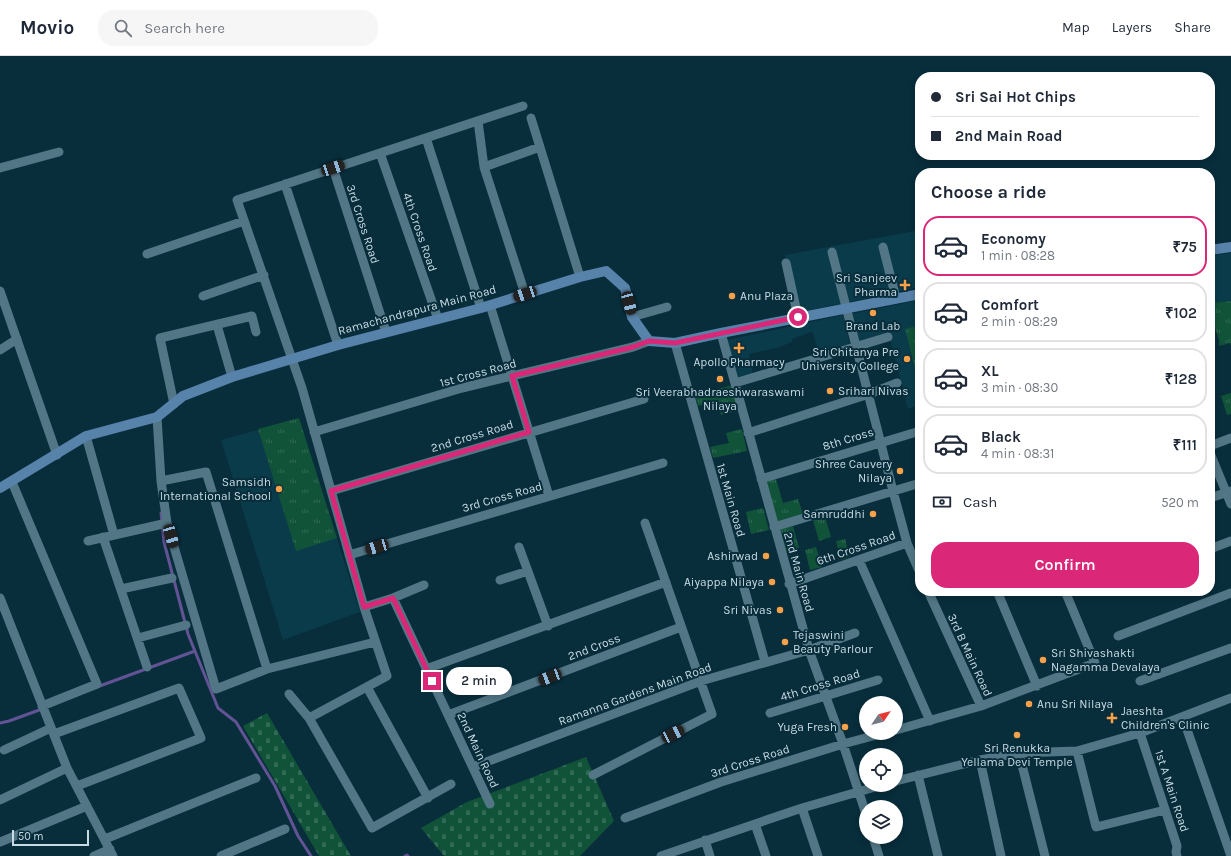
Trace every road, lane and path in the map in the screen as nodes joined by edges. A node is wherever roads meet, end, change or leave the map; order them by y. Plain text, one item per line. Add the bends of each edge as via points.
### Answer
1 (523, 106) dead end
2 (531, 118) dead end
3 (478, 121) junction
4 (426, 138) junction
5 (540, 146) junction
6 (59, 152) dead end
7 (380, 153) junction
8 (484, 167) junction
9 (0, 168) edge
10 (333, 168) junction
11 (285, 184) junction
12 (244, 221) junction
13 (883, 247) dead end
14 (1231, 247) edge
15 (1215, 249) edge
16 (832, 252) dead end
17 (147, 254) dead end
18 (786, 264) dead end
19 (264, 275) junction
20 (580, 277) junction
21 (0, 291) edge
22 (525, 294) junction
23 (915, 295) edge
24 (203, 296) dead end
25 (896, 298) junction
26 (485, 307) junction
27 (667, 308) dead end
28 (846, 308) junction
29 (632, 317) junction
30 (798, 317) junction
31 (438, 319) junction
32 (217, 324) junction
33 (256, 332) dead end
34 (386, 332) junction
35 (721, 332) junction
36 (888, 337) dead end
37 (17, 339) junction
38 (649, 341) junction
39 (675, 343) junction
40 (338, 345) junction
41 (856, 346) junction
42 (0, 350) edge
43 (291, 359) junction
44 (512, 376) junction
45 (232, 377) junction
46 (735, 383) junction
47 (897, 383) dead end
48 (869, 394) junction
49 (644, 399) dead end
50 (174, 404) junction
51 (157, 417) junction
52 (314, 432) junction
53 (529, 432) junction
54 (915, 432) edge
55 (748, 433) junction
56 (86, 436) junction
57 (1231, 438) edge
58 (881, 442) junction
59 (1215, 444) edge
60 (57, 454) junction
61 (663, 463) dead end
62 (1215, 464) edge
63 (761, 479) junction
64 (161, 481) junction
65 (12, 482) junction
66 (915, 484) edge
67 (0, 488) edge
68 (331, 491) junction
69 (893, 491) junction
70 (1229, 492) edge
71 (549, 496) junction
72 (1215, 496) edge
73 (1231, 504) edge
74 (167, 523) junction
75 (645, 523) dead end
76 (774, 527) junction
77 (114, 535) junction
78 (103, 537) junction
79 (88, 541) dead end
80 (1231, 541) edge
81 (907, 543) junction
82 (520, 547) dead end
83 (1215, 547) edge
84 (349, 555) junction
85 (859, 560) junction
86 (915, 561) edge
87 (528, 571) junction
88 (172, 578) dead end
89 (500, 580) dead end
90 (666, 582) junction
91 (789, 584) junction
92 (424, 585) dead end
93 (121, 590) junction
94 (1231, 593) edge
95 (930, 596) edge
96 (999, 596) edge
97 (1066, 596) edge
98 (0, 598) edge
99 (393, 598) junction
100 (364, 607) junction
101 (186, 625) dead end
102 (548, 626) junction
103 (682, 627) junction
104 (855, 634) dead end
105 (1118, 636) dead end
106 (138, 638) junction
107 (375, 642) junction
108 (1231, 648) edge
109 (809, 650) junction
110 (765, 662) junction
111 (147, 667) dead end
112 (267, 669) junction
113 (426, 669) junction
114 (878, 680) dead end
115 (701, 681) junction
116 (1140, 681) dead end
117 (1037, 686) junction
118 (367, 687) junction
119 (289, 694) dead end
120 (825, 696) junction
121 (1231, 698) edge
122 (42, 706) junction
123 (981, 706) junction
124 (770, 713) dead end
125 (448, 715) junction
126 (310, 718) junction
127 (1182, 718) junction
128 (930, 721) junction
129 (903, 728) edge
130 (52, 731) junction
131 (1140, 733) junction
132 (859, 740) edge
133 (843, 744) junction
134 (4, 750) dead end
135 (1077, 751) junction
136 (1019, 753) junction
137 (980, 760) junction
138 (472, 767) junction
139 (67, 768) junction
140 (593, 775) dead end
141 (918, 775) junction
142 (256, 778) dead end
143 (903, 779) edge
144 (451, 784) dead end
145 (77, 786) junction
146 (859, 792) junction
147 (428, 798) junction
148 (0, 800) edge
149 (862, 800) edge
150 (490, 804) dead end
151 (87, 806) junction
152 (802, 808) junction
153 (1165, 810) junction
154 (625, 818) dead end
155 (755, 824) junction
156 (285, 829) dead end
157 (104, 839) junction
158 (705, 840) junction
159 (0, 842) edge
160 (875, 844) edge
161 (112, 853) edge
162 (94, 856) edge
163 (221, 856) edge
164 (661, 856) edge
165 (710, 856) edge
166 (766, 856) edge
167 (818, 856) edge
168 (879, 856) edge
169 (938, 856) edge
170 (1001, 856) edge
171 (1045, 856) edge
172 (1177, 856) edge
173 (1231, 856) edge

1 - 3 street
2 - 5 street
3 - 4 street
3 - 8 street
4 - 7 street
4 - 26 street
5 - 8 street
5 - 20 street
6 - 9 street
7 - 10 street
7 - 31 street, 4th Cross Road
8 - 22 street
10 - 11 street
10 - 34 street, 3rd Cross Road
11 - 12 street via 237,200
11 - 40 street
12 - 17 street
12 - 19 street
13 - 25 street
14 - 15 street
16 - 28 street
18 - 30 street
19 - 24 street
19 - 43 street
20 - 22 street, Ramachandrapura Main Road
20 - 29 street, Ramachandrapura Main Road via 606,270 625,288
21 - 37 street
22 - 26 street, Ramachandrapura Main Road
23 - 25 street
25 - 28 street
26 - 31 street, Ramachandrapura Main Road
26 - 44 street
27 - 29 street
28 - 30 street
28 - 41 street
29 - 38 street, Ramachandrapura Main Road
30 - 35 street
31 - 34 street, Ramachandrapura Main Road
32 - 33 street via 252,316
32 - 45 street
32 - 50 street via 160,338
34 - 40 street, Ramachandrapura Main Road
35 - 39 street
35 - 46 street, 2nd Main Road
36 - 41 street
37 - 42 street
37 - 60 street
38 - 39 street
38 - 44 street, 1st Cross Road
39 - 110 street, 1st Main Road
40 - 43 street, Ramachandrapura Main Road
41 - 46 street
41 - 48 street
43 - 45 street, Ramachandrapura Main Road
43 - 52 street
44 - 52 street, 1st Cross Road via 462,388
44 - 53 street
45 - 50 street, Ramachandrapura Main Road via 183,396
46 - 55 street, 2nd Main Road
47 - 48 street
48 - 55 street
48 - 58 street
49 - 53 street, 2nd Cross Road
50 - 51 street, Ramachandrapura Main Road
51 - 56 street, Ramachandrapura Main Road
51 - 64 street
52 - 68 street
53 - 68 street, 2nd Cross Road
53 - 71 street
54 - 58 street, 8th Cross
55 - 63 street, 2nd Main Road
56 - 60 street, Ramachandrapura Main Road
56 - 77 street
57 - 59 street
58 - 63 street, 8th Cross
58 - 69 street
60 - 65 street, Ramachandrapura Main Road
61 - 71 street, 3rd Cross Road
62 - 70 street
63 - 76 street, 2nd Main Road
64 - 74 street
64 - 112 street via 206,472
65 - 67 street, Ramachandrapura Main Road
65 - 122 street via 97,684
66 - 69 street
68 - 84 street
69 - 76 street
69 - 81 street
70 - 72 street
70 - 73 street
71 - 84 street, 3rd Cross Road
74 - 77 street
74 - 112 street via 216,689
75 - 90 street
76 - 91 street, 2nd Main Road
77 - 78 street
78 - 79 street
78 - 93 street
80 - 83 street
81 - 85 street, 6th Cross Road
81 - 86 street
82 - 87 street
84 - 100 street
85 - 91 street, 6th Cross Road
85 - 128 street
87 - 89 street
87 - 102 street
88 - 93 street
90 - 102 street
90 - 103 street
91 - 109 street, 2nd Main Road
92 - 99 street
93 - 106 street
94 - 105 street
95 - 123 street, 3rd B Main Road
96 - 117 street
97 - 117 street via 1095,663
98 - 122 street
99 - 100 street
99 - 113 street, 2nd Main Road
100 - 107 street
101 - 106 street
102 - 113 street
103 - 115 street
103 - 125 street, 2nd Cross
104 - 109 street, Ramanna Gardens Main Road
106 - 111 street
107 - 112 street
107 - 118 street via 387,676
108 - 116 street
109 - 110 street, Ramanna Gardens Main Road
109 - 120 street, 2nd Main Road
110 - 115 street, Ramanna Gardens Main Road
113 - 125 street, 2nd Main Road
114 - 120 street, 4th Cross Road
115 - 138 street, Ramanna Gardens Main Road
115 - 140 street via 712,714
117 - 123 street
118 - 126 street
118 - 147 street
119 - 126 street
120 - 124 street, 4th Cross Road
120 - 133 street, 2nd Main Road
121 - 127 street
122 - 130 street
123 - 128 street
125 - 138 street, 2nd Main Road
126 - 147 street via 372,828
127 - 131 street
127 - 173 street
128 - 129 street
130 - 134 street
130 - 139 street
130 - 145 street via 179,688 201,738
131 - 135 street
131 - 153 street, 1st A Main Road
132 - 133 street, 3rd Cross Road
133 - 146 street, 2nd Main Road
133 - 154 street, 3rd Cross Road via 721,782
135 - 136 street
135 - 153 street via 1096,827
136 - 137 street
136 - 171 street
137 - 141 street
137 - 170 street
138 - 150 street, 2nd Main Road
139 - 145 street
139 - 148 street
141 - 143 street
141 - 169 street
142 - 157 street
144 - 147 street
145 - 151 street
146 - 149 street, 2nd Main Road
146 - 152 street
151 - 157 street
151 - 159 street
152 - 155 street
152 - 167 street
153 - 172 street, 1st A Main Road via 1177,846
155 - 158 street
155 - 166 street
156 - 163 street
157 - 161 street
158 - 164 street
158 - 165 street
160 - 168 street
161 - 162 street

